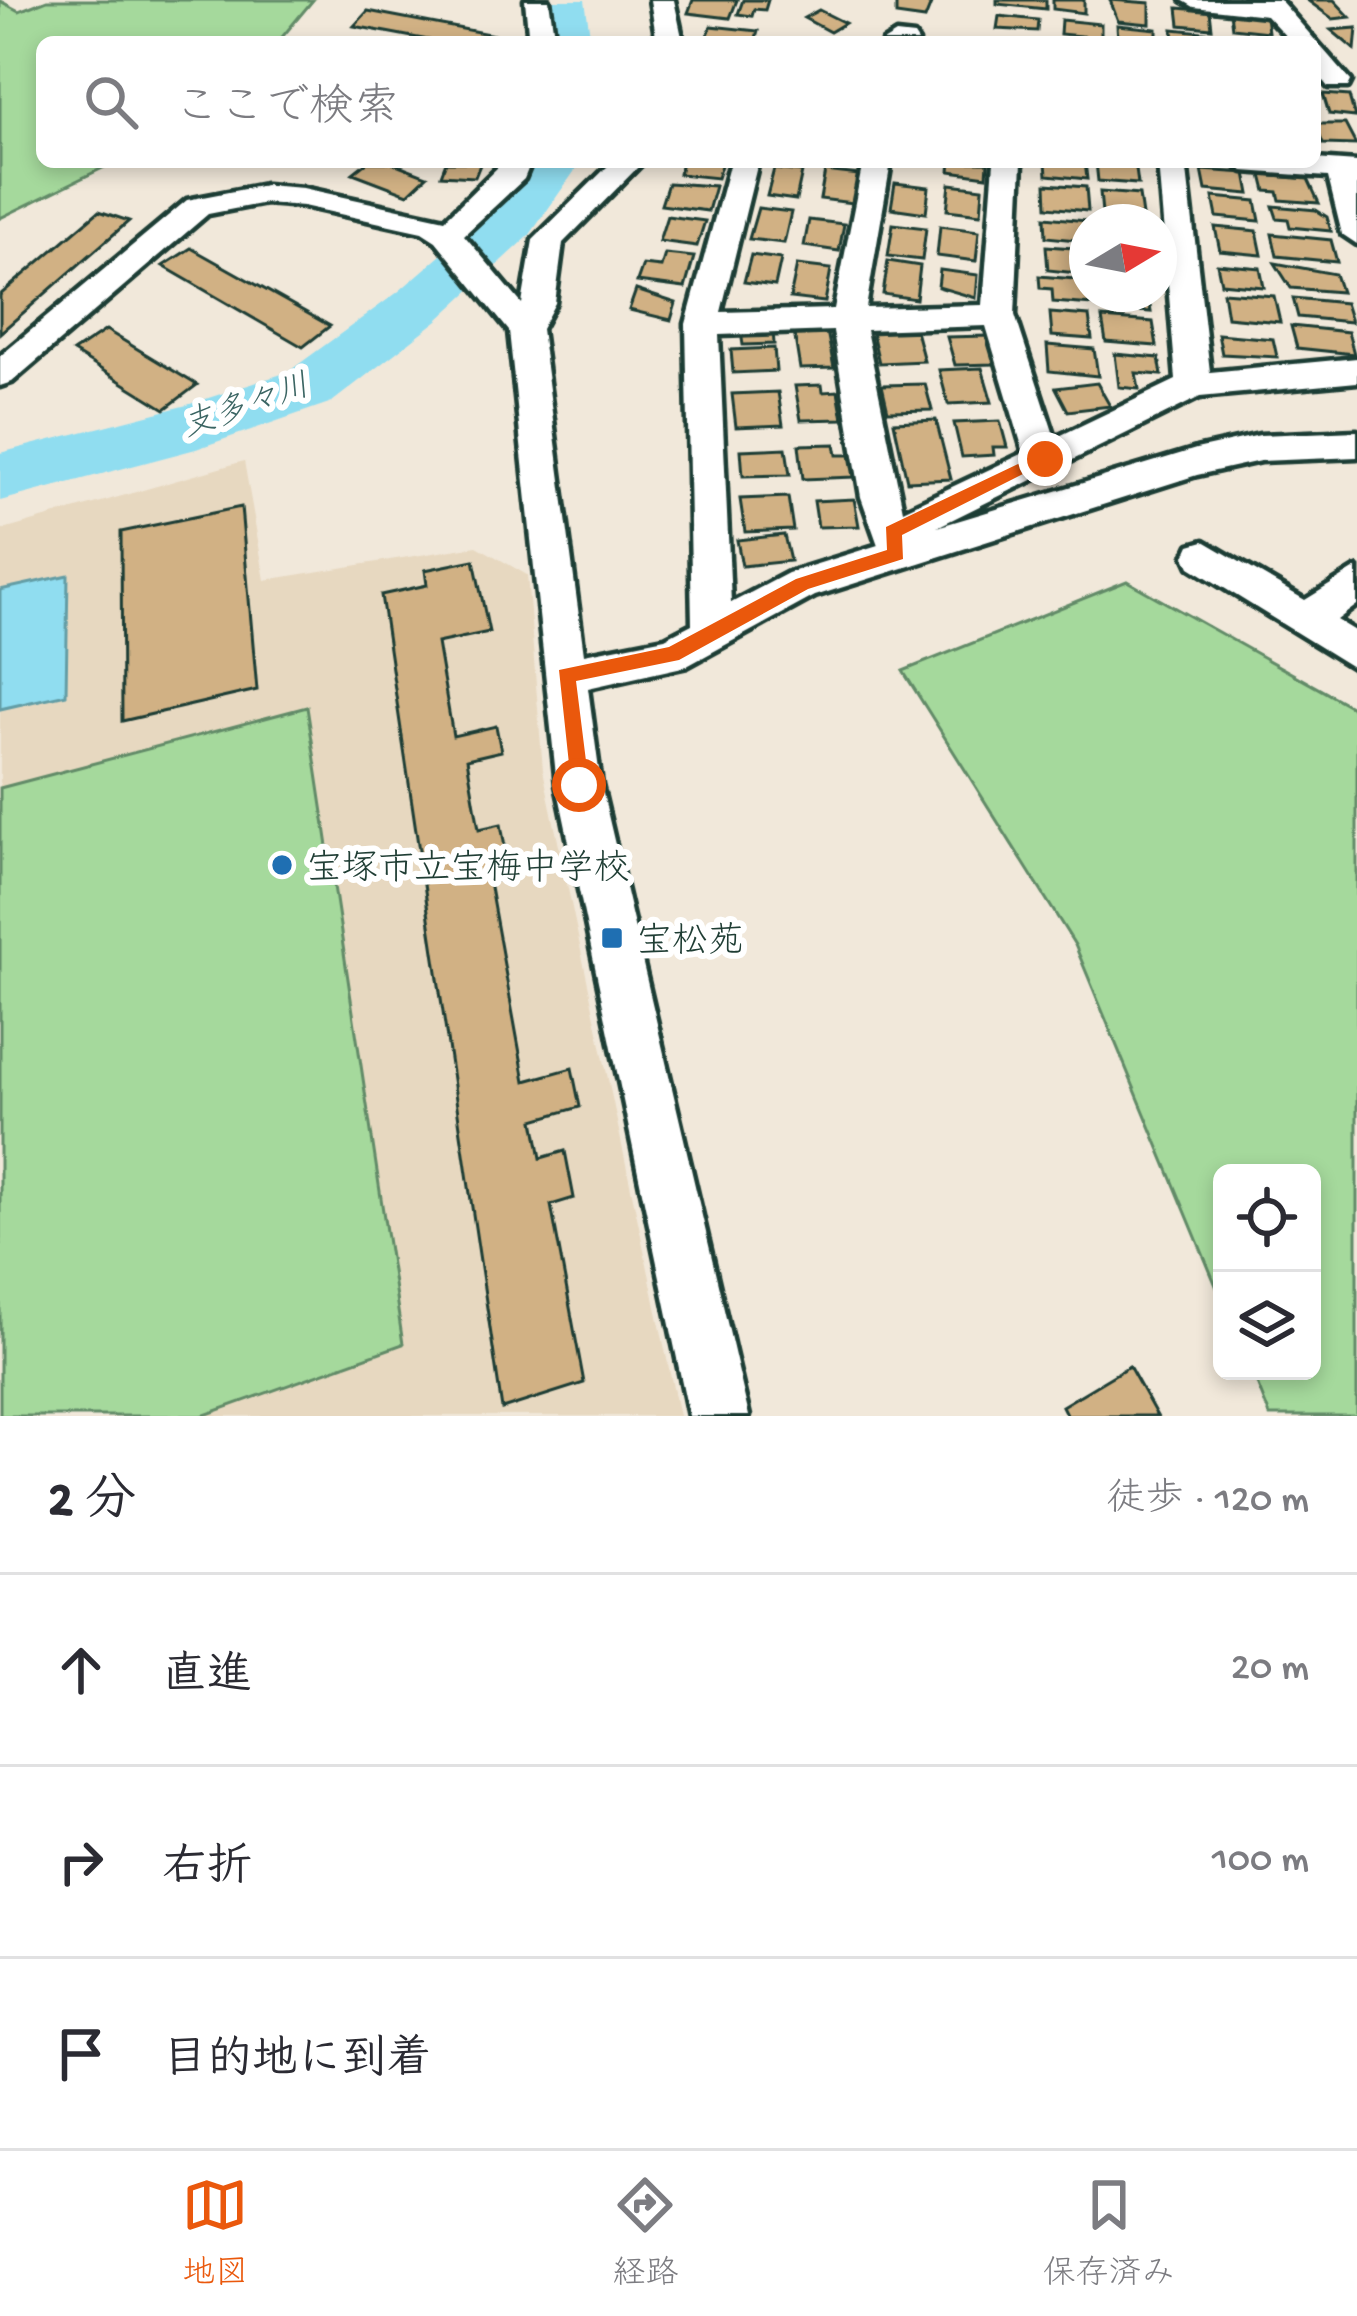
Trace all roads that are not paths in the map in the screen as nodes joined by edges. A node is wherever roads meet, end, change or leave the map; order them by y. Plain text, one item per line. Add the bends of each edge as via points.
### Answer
1 (537, 0) edge
2 (662, 0) edge
3 (1194, 0) edge
4 (1272, 5) edge
5 (541, 36) edge
6 (669, 36) edge
7 (1300, 36) edge
8 (1321, 61) edge
9 (1321, 80) edge
10 (516, 168) edge
11 (623, 168) edge
12 (742, 168) edge
13 (876, 168) edge
14 (1008, 168) edge
15 (1173, 168) edge
16 (1314, 168) edge
17 (1349, 171) edge
18 (1357, 234) edge
19 (452, 240) junction
20 (999, 315) junction
21 (848, 320) junction
22 (702, 325) junction
23 (525, 329) junction
24 (1357, 370) edge
25 (0, 374) edge
26 (1194, 386) junction
27 (1357, 444) edge
28 (1045, 459) junction
29 (895, 543) junction
30 (1204, 556) dead end
31 (1357, 584) edge
32 (1306, 621) junction
33 (712, 632) junction
34 (1357, 653) edge
35 (566, 675) junction
36 (719, 1416) edge

1 - 5 street
2 - 6 street
3 - 4 street
4 - 7 street
8 - 9 street via 1338,81
10 - 19 street
11 - 23 street via 548,240 538,303
12 - 22 street
13 - 21 street
14 - 20 street
15 - 26 street
16 - 17 street
17 - 18 street
19 - 23 street
19 - 25 street via 432,225 303,197 265,194 198,207
20 - 21 street
20 - 28 street
21 - 22 street
21 - 29 street via 879,497
22 - 33 street
23 - 35 street
24 - 26 street
26 - 28 street
27 - 29 street via 1260,448
28 - 29 street
29 - 33 street
30 - 32 street
31 - 32 street
32 - 34 street
33 - 35 street via 673,654
35 - 36 street via 579,785

